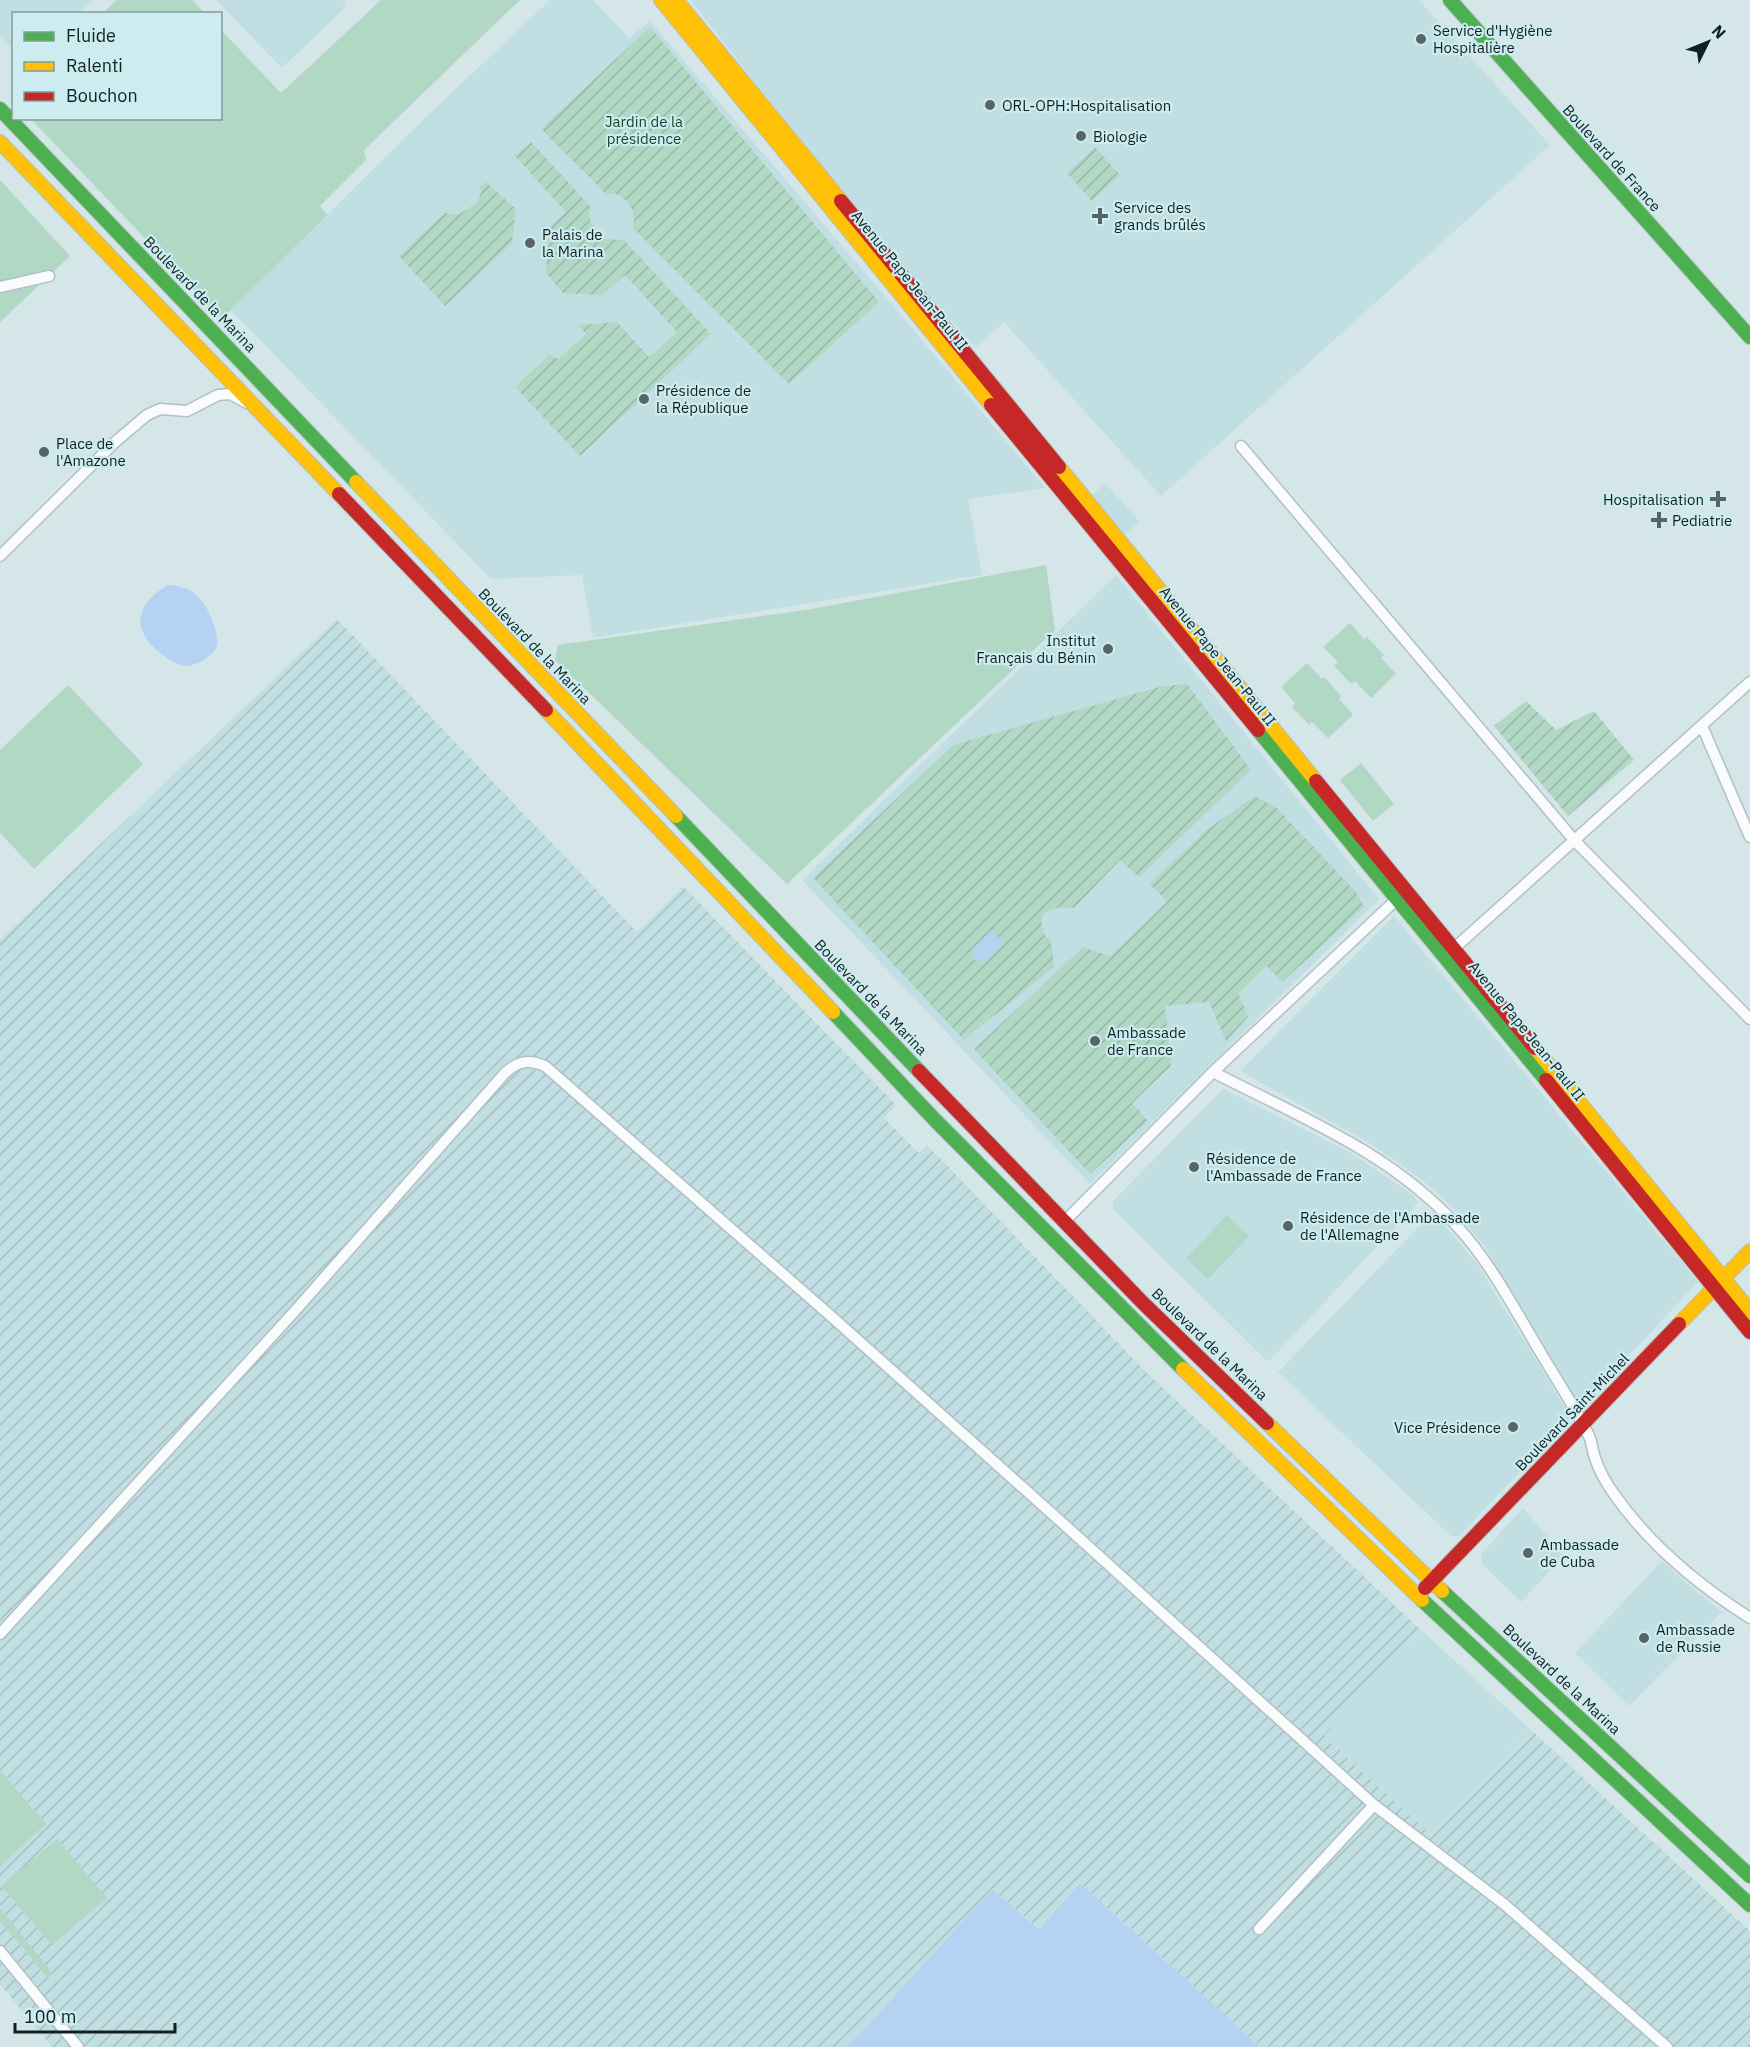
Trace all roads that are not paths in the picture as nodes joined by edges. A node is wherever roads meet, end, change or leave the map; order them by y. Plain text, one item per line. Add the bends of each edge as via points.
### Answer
1 (661, 0) edge
2 (676, 0) edge
3 (1450, 0) edge
4 (0, 109) edge
5 (0, 142) edge
6 (49, 276) dead end
7 (0, 287) edge
8 (1750, 337) edge
9 (255, 407) junction
10 (1241, 446) dead end
11 (1053, 470) junction
12 (0, 556) edge
13 (470, 601) junction
14 (450, 610) junction
15 (505, 639) junction
16 (489, 650) junction
17 (1750, 682) edge
18 (1702, 726) junction
19 (1750, 837) edge
20 (1574, 840) junction
21 (1397, 899) junction
22 (1449, 952) junction
23 (1750, 1019) edge
24 (1213, 1072) junction
25 (1064, 1222) junction
26 (1750, 1251) edge
27 (1718, 1284) junction
28 (1750, 1311) edge
29 (1750, 1332) edge
30 (1583, 1425) junction
31 (1432, 1581) junction
32 (1417, 1596) junction
33 (1750, 1618) edge
34 (0, 1634) edge
35 (1374, 1806) junction
36 (1715, 1845) junction
37 (1701, 1860) junction
38 (1750, 1876) edge
39 (1750, 1905) edge
40 (1259, 1929) dead end
41 (0, 1951) edge
42 (78, 2047) edge
43 (1667, 2047) edge

1 - 11 main road, Avenue Pape Jean-Paul II
2 - 11 main road, Avenue Pape Jean-Paul II
3 - 8 main road, Boulevard de France
4 - 13 main road, Boulevard de la Marina
5 - 9 main road
6 - 7 street
9 - 12 street via 230,394 218,395 187,411 159,409 147,415 114,442
9 - 14 main road
10 - 20 street
11 - 21 main road, Avenue Pape Jean-Paul II
11 - 22 main road, Avenue Pape Jean-Paul II
13 - 14 main road
13 - 15 main road, Boulevard de la Marina
14 - 16 main road
15 - 16 main road
15 - 25 main road, Boulevard de la Marina
16 - 32 main road via 959,1144 1129,1317
17 - 18 street
18 - 19 street
18 - 20 street
20 - 22 street
20 - 23 street
21 - 22 main road, Avenue Pape Jean-Paul II
21 - 24 street
22 - 27 main road, Avenue Pape Jean-Paul II
24 - 25 street
24 - 30 street via 1365,1151 1438,1206 1465,1235 1492,1274
25 - 31 main road, Boulevard de la Marina
26 - 27 main road, Boulevard Saint-Michel
27 - 28 main road, Avenue Pape Jean-Paul II
27 - 29 main road, Avenue Pape Jean-Paul II
27 - 30 main road, Boulevard Saint-Michel
30 - 31 main road, Boulevard Saint-Michel
30 - 33 street via 1606,1481 1635,1520 1708,1590
31 - 32 main road, Boulevard Saint-Michel
31 - 36 main road, Boulevard de la Marina
32 - 37 main road
34 - 35 street via 286,1321 505,1073 514,1065 535,1062 840,1325
35 - 40 street
35 - 43 street via 1504,1904
36 - 37 main road
36 - 38 main road, Boulevard de la Marina
37 - 39 main road
41 - 42 street

